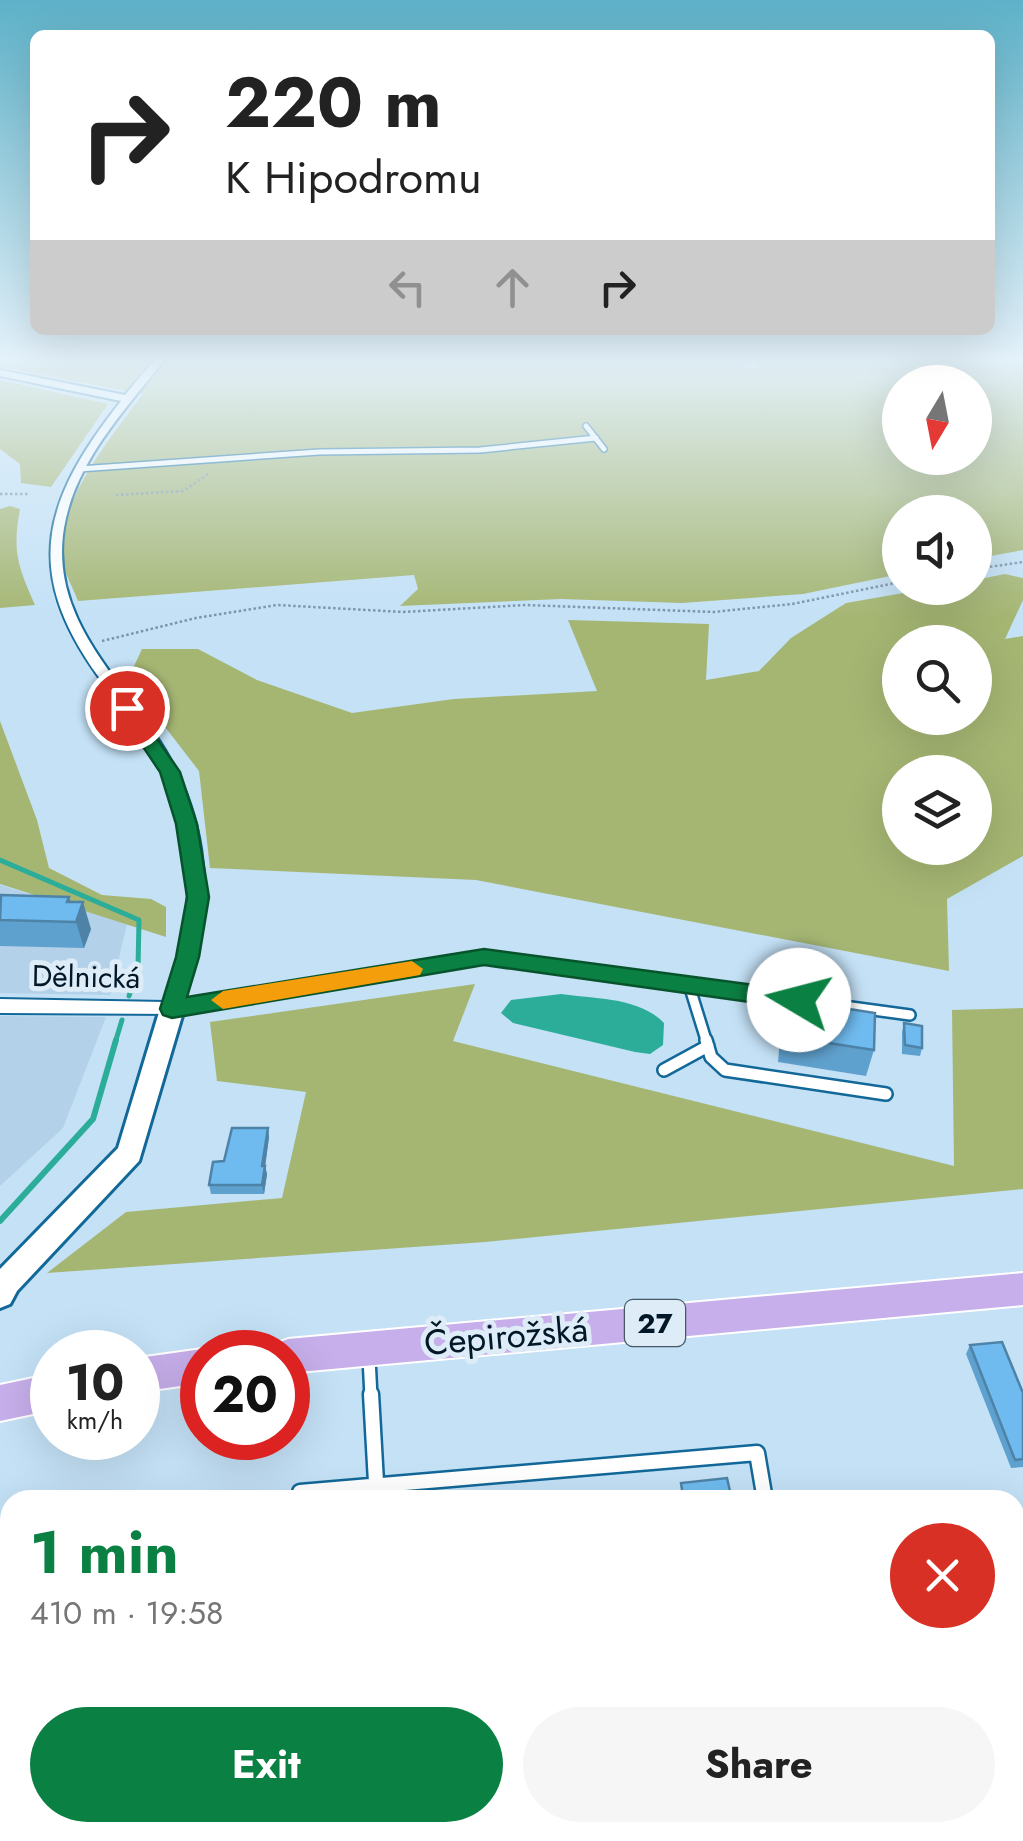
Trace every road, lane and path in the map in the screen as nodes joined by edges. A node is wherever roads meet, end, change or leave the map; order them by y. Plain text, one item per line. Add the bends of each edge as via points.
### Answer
1 (95, 445) edge
2 (529, 445) edge
3 (601, 445) edge
4 (604, 449) dead end
5 (215, 459) junction
6 (79, 469) junction
7 (0, 494) edge
8 (28, 494) dead end
9 (116, 495) dead end
10 (1023, 562) edge
11 (992, 567) edge
12 (882, 586) edge
13 (83, 645) junction
14 (689, 985) junction
15 (0, 1006) edge
16 (172, 1009) junction
17 (910, 1015) dead end
18 (708, 1046) junction
19 (664, 1070) dead end
20 (886, 1094) dead end
21 (1023, 1289) edge
22 (0, 1295) edge
23 (368, 1348) junction
24 (310, 1354) edge
25 (30, 1397) edge
26 (0, 1403) edge
27 (376, 1483) junction
28 (317, 1490) edge
29 (376, 1490) edge
30 (763, 1490) edge

1 - 6 street
2 - 5 lane
3 - 4 lane
5 - 6 lane
5 - 9 path via 207,476 183,491
6 - 13 street via 53,550 63,604
7 - 8 path
10 - 11 path
12 - 13 path via 728,611 525,605 402,612 278,605
13 - 16 street via 170,772 187,824 198,897
14 - 16 lane via 484,957
14 - 17 lane
14 - 18 lane
15 - 16 street, Dělnická
16 - 22 street via 130,1153
18 - 19 lane
18 - 20 lane via 725,1070
21 - 23 main road, Čepirožská / 27
23 - 24 main road, Čepirožská / 27
23 - 27 lane
25 - 26 main road
27 - 28 lane
27 - 29 lane
27 - 30 lane via 757,1453

